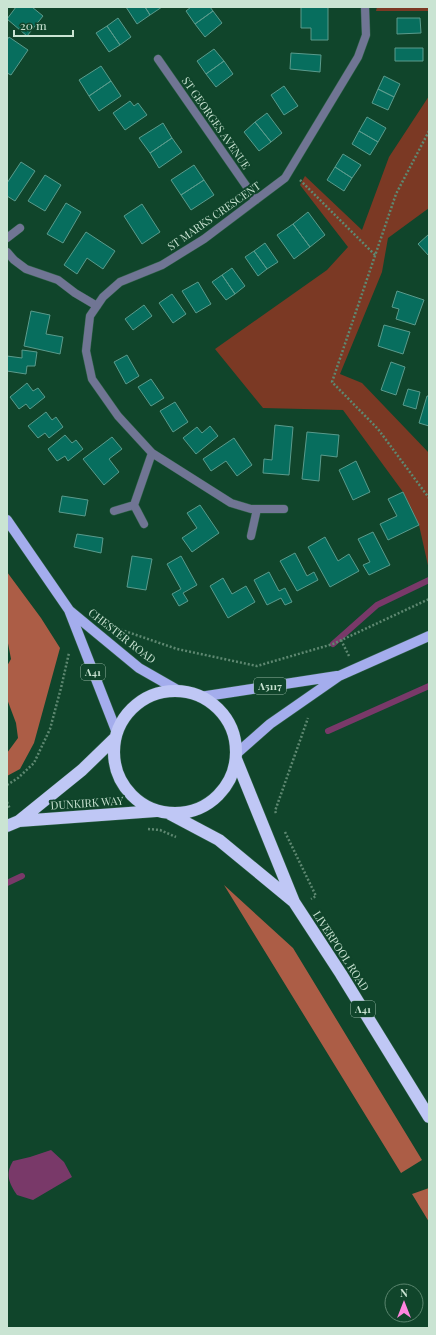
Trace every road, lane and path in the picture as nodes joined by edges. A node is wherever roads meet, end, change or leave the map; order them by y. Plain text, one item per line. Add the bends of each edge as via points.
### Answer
1 (365, 7) edge
2 (158, 59) dead end
3 (429, 131) edge
4 (290, 169) junction
5 (256, 200) junction
6 (20, 228) dead end
7 (7, 238) edge
8 (7, 252) edge
9 (375, 255) junction
10 (96, 306) junction
11 (152, 453) junction
12 (429, 498) edge
13 (134, 505) junction
14 (257, 509) junction
15 (284, 509) dead end
16 (114, 511) dead end
17 (7, 520) edge
18 (144, 524) dead end
19 (251, 536) dead end
20 (429, 599) edge
21 (69, 610) junction
22 (100, 636) junction
23 (429, 636) edge
24 (342, 640) junction
25 (82, 645) junction
26 (354, 669) junction
27 (339, 676) junction
28 (181, 692) junction
29 (200, 697) junction
30 (313, 714) dead end
31 (116, 736) junction
32 (236, 756) junction
33 (7, 785) edge
34 (7, 802) edge
35 (163, 812) junction
36 (278, 818) dead end
37 (14, 823) edge
38 (144, 828) dead end
39 (284, 831) dead end
40 (179, 838) dead end
41 (296, 905) junction
42 (429, 1117) edge

1 - 4 street, ST MARKS CRESCENT via 366,35 358,57
2 - 5 street, ST GEORGES AVENUE
3 - 9 path via 396,194
4 - 5 street, ST MARKS CRESCENT via 285,178
4 - 9 path
5 - 10 street, ST MARKS CRESCENT via 204,239 162,265 120,282
6 - 7 street
8 - 10 street via 26,269 58,280
9 - 12 path via 332,382 378,429
10 - 11 street, ST MARKS CRESCENT via 90,316 86,351 92,379 118,416
11 - 13 street
11 - 14 street, ST MARKS CRESCENT via 231,502
13 - 16 street
13 - 18 street
14 - 15 street, ST MARKS CRESCENT
14 - 19 street
17 - 21 main road, CHESTER ROAD / A41
20 - 24 path
21 - 22 main road, CHESTER ROAD / A41
21 - 25 main road, CHESTER ROAD / A41
22 - 24 path via 114,626 177,649 257,666
22 - 28 main road, CHESTER ROAD / A41 via 139,668
23 - 26 main road, A5117
24 - 26 path
25 - 31 main road, CHESTER ROAD / A41
25 - 33 path via 68,653 50,728 34,762
26 - 27 main road, A5117
27 - 29 main road, A5117
27 - 32 main road, A5117 via 270,724
28 - 29 highway, A41
28 - 31 highway, A41 via 157,694 141,702 127,715
29 - 32 highway, A41 via 217,708 230,724
30 - 36 path via 307,719 275,811
31 - 35 highway, A41 via 114,760 120,779 138,801
31 - 37 highway, DUNKIRK WAY via 82,770
32 - 35 highway, A41 via 231,777 221,792 204,806 184,813
32 - 41 highway, LIVERPOOL ROAD / A41
34 - 37 path
35 - 37 highway, DUNKIRK WAY
35 - 41 highway, LIVERPOOL ROAD / A41 via 219,840
38 - 40 path via 160,830
39 - 41 path via 316,896
41 - 42 highway, LIVERPOOL ROAD / A41

